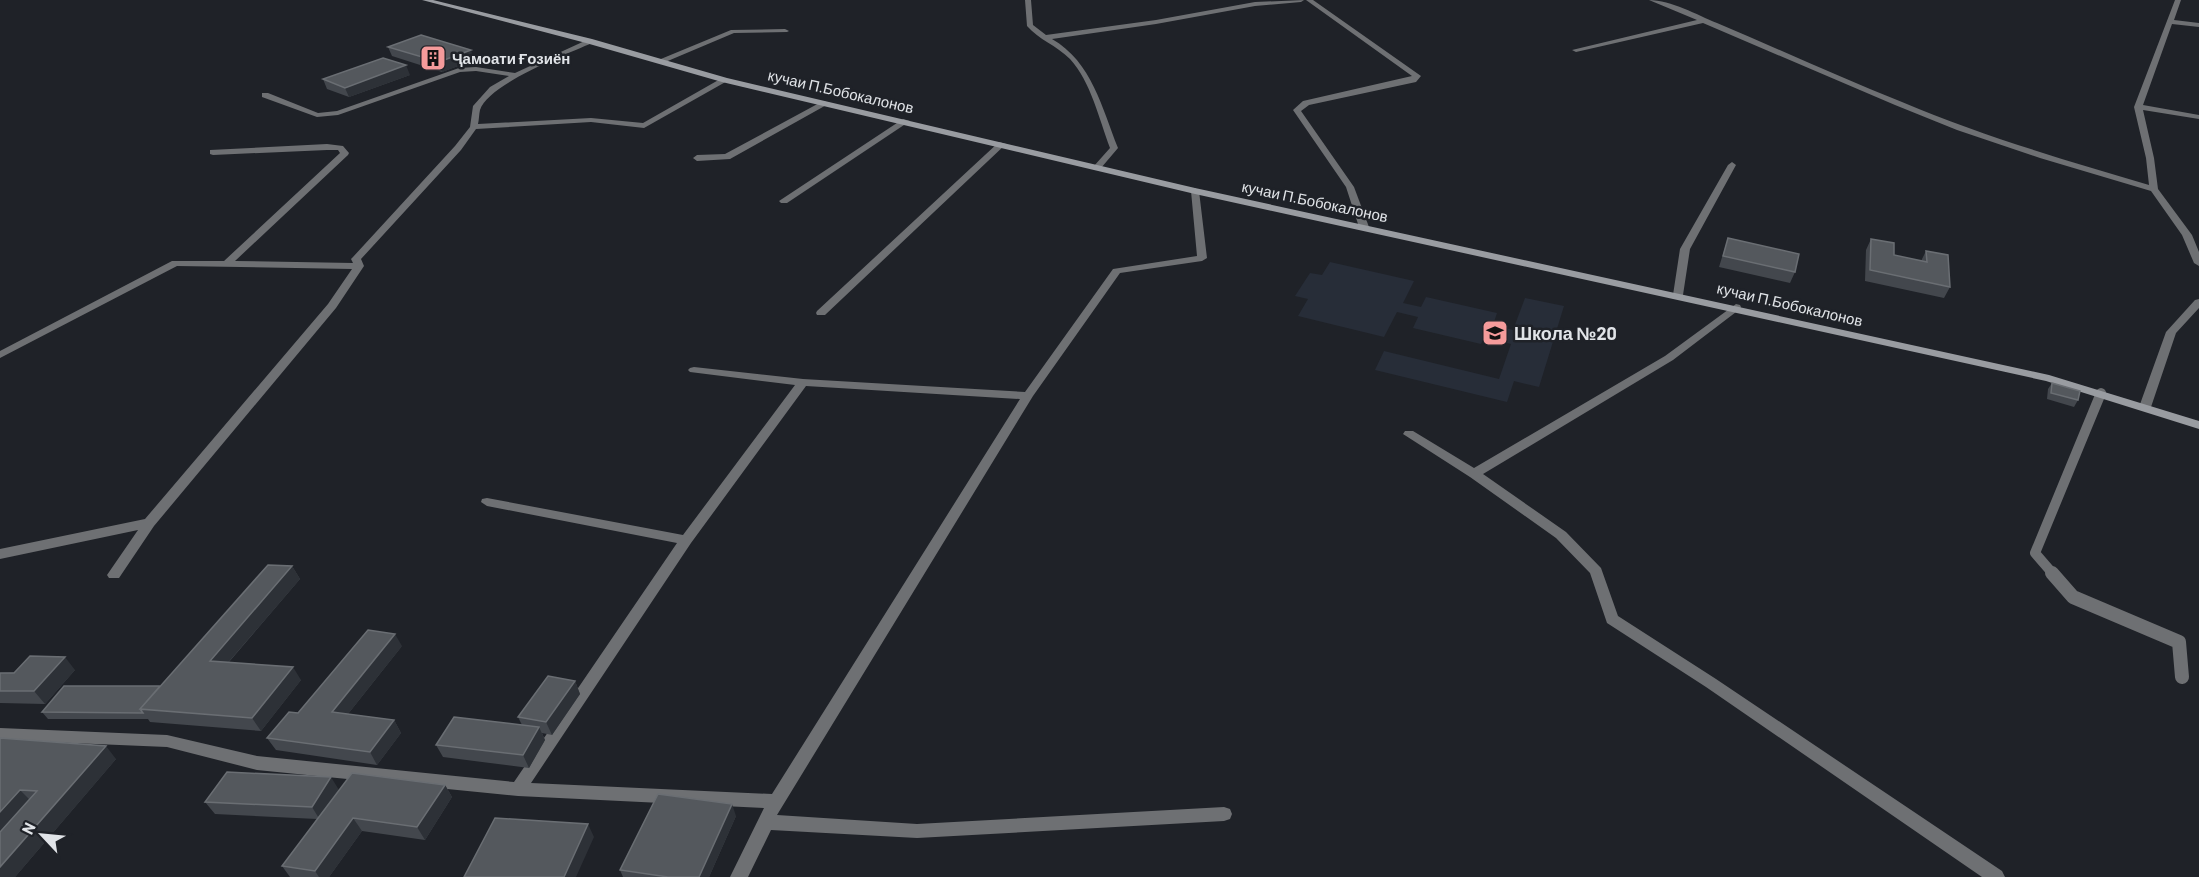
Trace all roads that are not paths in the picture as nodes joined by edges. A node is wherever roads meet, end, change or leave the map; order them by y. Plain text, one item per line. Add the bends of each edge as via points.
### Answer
1 (425, 0) edge
2 (1029, 0) edge
3 (1301, 0) edge
4 (1309, 0) edge
5 (1652, 0) edge
6 (2178, 0) edge
7 (1706, 20) junction
8 (2170, 22) junction
9 (2199, 25) edge
10 (785, 31) dead end
11 (1043, 38) junction
12 (589, 41) junction
13 (1576, 50) dead end
14 (660, 61) junction
15 (516, 75) junction
16 (725, 80) junction
17 (265, 94) dead end
18 (826, 103) junction
19 (2138, 107) junction
20 (2199, 117) edge
21 (906, 121) junction
22 (474, 127) junction
23 (1002, 144) junction
24 (213, 152) dead end
25 (697, 158) dead end
26 (1732, 165) dead end
27 (1098, 166) junction
28 (2154, 189) junction
29 (1196, 191) junction
30 (784, 201) dead end
31 (1365, 228) junction
32 (2199, 263) edge
33 (226, 264) junction
34 (359, 266) junction
35 (1678, 295) junction
36 (2199, 302) edge
37 (1736, 307) junction
38 (821, 313) dead end
39 (0, 355) edge
40 (694, 370) dead end
41 (803, 382) junction
42 (2101, 393) junction
43 (1029, 396) junction
44 (2145, 407) junction
45 (2199, 425) edge
46 (1409, 434) dead end
47 (1473, 474) junction
48 (487, 502) dead end
49 (149, 522) junction
50 (686, 540) junction
51 (0, 554) edge
52 (114, 575) dead end
53 (2182, 677) dead end
54 (0, 734) edge
55 (518, 789) junction
56 (776, 801) junction
57 (1224, 814) dead end
58 (767, 822) junction
59 (739, 877) edge
60 (1996, 877) edge

1 - 12 main road, кучаи П.Бобокалонов
2 - 11 street via 1030,26
3 - 11 street
4 - 31 street via 1417,76 1306,103 1297,110 1350,187
5 - 7 street
6 - 8 street
7 - 13 street
7 - 28 street via 1935,119
8 - 9 street
8 - 19 street
10 - 14 street via 733,32
11 - 27 street via 1065,50 1082,68 1114,148
12 - 14 main road, кучаи П.Бобокалонов
12 - 15 street
14 - 16 main road, кучаи П.Бобокалонов
15 - 17 street via 459,70 338,113 317,115
15 - 22 street via 494,89 476,108
16 - 18 main road, кучаи П.Бобокалонов
16 - 22 street via 644,126 591,120
18 - 21 main road, кучаи П.Бобокалонов
18 - 25 street via 727,157
19 - 20 street
19 - 28 street
21 - 23 main road, кучаи П.Бобокалонов
21 - 30 street
22 - 34 street via 356,259
23 - 27 main road, кучаи П.Бобокалонов
23 - 38 street
24 - 33 street via 327,147 340,148 345,153
26 - 35 street via 1685,249
27 - 29 main road, кучаи П.Бобокалонов
28 - 32 street via 2187,235
29 - 31 main road, кучаи П.Бобокалонов
29 - 43 street via 1202,258 1117,271
31 - 35 main road, кучаи П.Бобокалонов
33 - 34 street
33 - 39 street via 175,263
34 - 49 street via 332,306
35 - 37 main road, кучаи П.Бобокалонов
36 - 44 street via 2171,332
37 - 42 main road, кучаи П.Бобокалонов
37 - 47 street via 1669,358
40 - 41 street
41 - 43 street
41 - 50 street
42 - 44 main road, кучаи П.Бобокалонов
42 - 53 lane via 2035,553 2073,597 2179,642
43 - 56 street
44 - 45 main road, кучаи П.Бобокалонов
46 - 47 street
47 - 60 street via 1568,542 1596,571 1612,619
48 - 50 street
49 - 51 street
49 - 52 street
50 - 55 street
54 - 55 street via 167,741 257,763
55 - 56 street
56 - 58 street
57 - 58 street via 916,831
58 - 59 street

